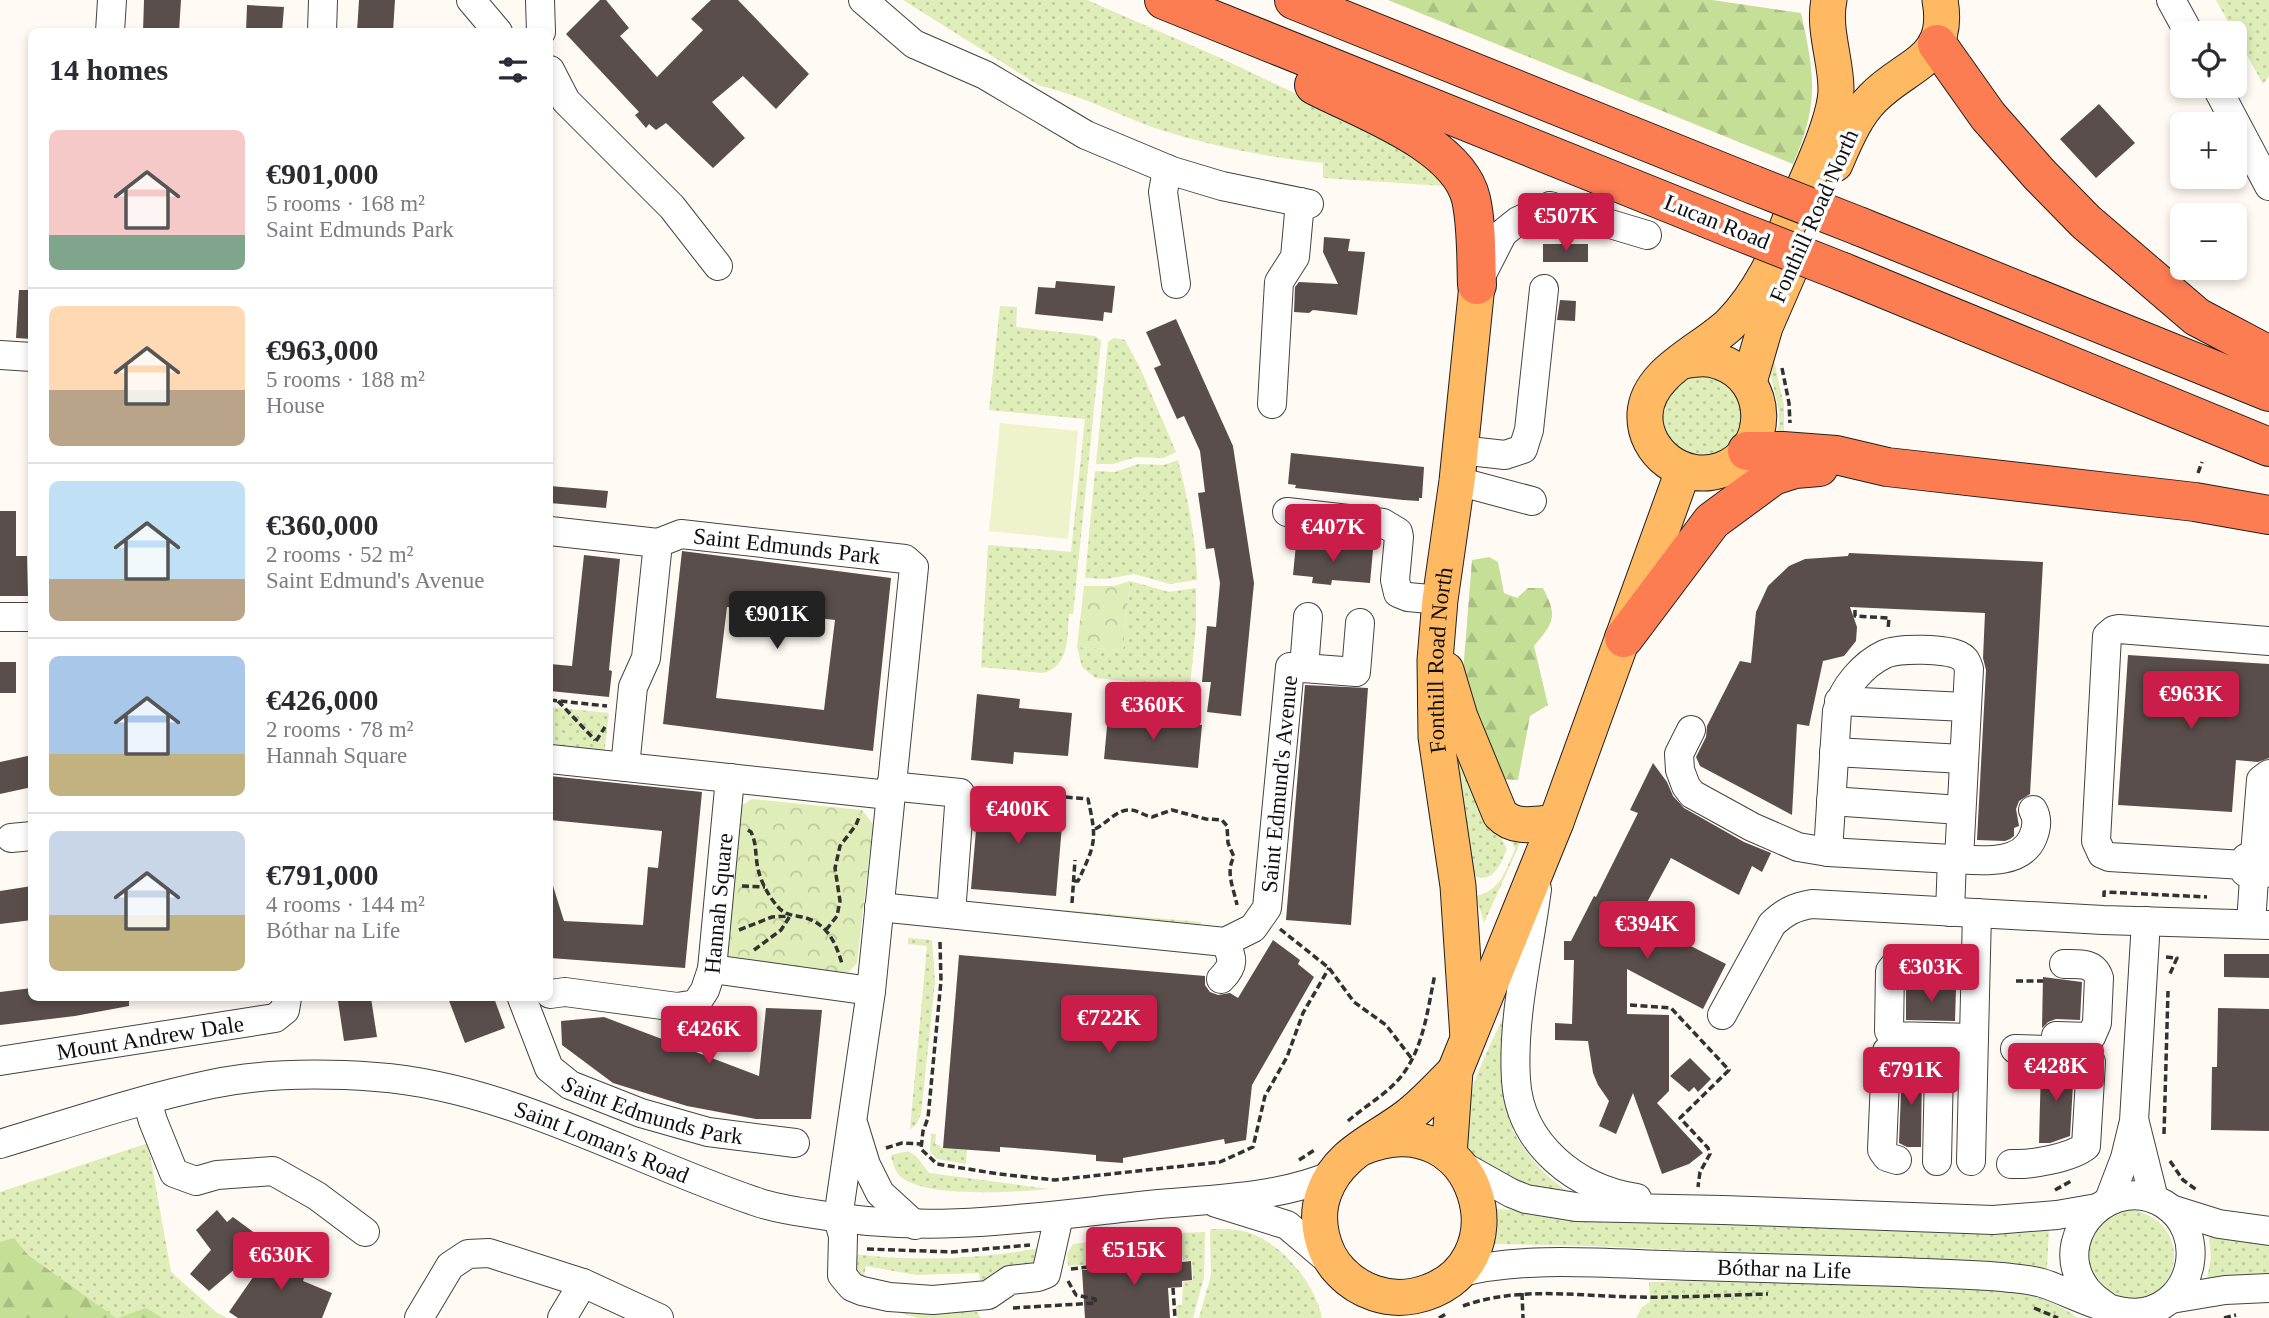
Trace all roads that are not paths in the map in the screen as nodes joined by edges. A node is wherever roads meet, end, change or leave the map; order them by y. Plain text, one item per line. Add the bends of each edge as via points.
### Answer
1 (112, 0) edge
2 (323, 0) edge
3 (471, 0) edge
4 (540, 0) edge
5 (863, 0) edge
6 (1150, 0) edge
7 (1164, 0) edge
8 (1294, 0) edge
9 (1829, 0) edge
10 (1940, 0) edge
11 (2171, 0) edge
12 (2182, 21) edge
13 (110, 28) edge
14 (321, 28) edge
15 (495, 28) edge
16 (541, 28) edge
17 (1937, 44) junction
18 (553, 76) edge
19 (2222, 98) edge
20 (1167, 169) junction
21 (2269, 186) edge
22 (1647, 235) dead end
23 (718, 266) dead end
24 (1175, 284) dead end
25 (1477, 285) junction
26 (1545, 289) dead end
27 (0, 355) edge
28 (2269, 355) edge
29 (28, 357) edge
30 (1683, 361) junction
31 (1749, 382) junction
32 (2269, 392) edge
33 (1272, 404) dead end
34 (2269, 447) edge
35 (1747, 452) junction
36 (1458, 465) junction
37 (1888, 467) junction
38 (1684, 471) junction
39 (1532, 502) dead end
40 (1287, 512) dead end
41 (2269, 515) edge
42 (553, 531) edge
43 (659, 543) junction
44 (1439, 615) junction
45 (0, 617) edge
46 (28, 617) edge
47 (1308, 617) dead end
48 (1360, 623) dead end
49 (1624, 638) junction
50 (2269, 641) edge
51 (1304, 668) junction
52 (1839, 701) junction
53 (1966, 707) junction
54 (1691, 730) dead end
55 (1834, 752) junction
56 (553, 759) edge
57 (1963, 759) junction
58 (625, 767) junction
59 (2269, 774) edge
60 (730, 778) junction
61 (881, 791) junction
62 (1831, 801) junction
63 (1960, 810) junction
64 (2033, 810) dead end
65 (1556, 822) junction
66 (1828, 852) junction
67 (1541, 858) junction
68 (1955, 859) junction
69 (2258, 867) edge
70 (879, 907) junction
71 (1963, 912) junction
72 (951, 914) junction
73 (2146, 921) junction
74 (2260, 925) edge
75 (1225, 942) junction
76 (1905, 959) dead end
77 (712, 969) junction
78 (2054, 973) road end
79 (1221, 979) dead end
80 (870, 990) junction
81 (553, 994) edge
82 (286, 1001) edge
83 (535, 1001) edge
84 (1722, 1015) dead end
85 (1468, 1038) junction
86 (1974, 1038) junction
87 (0, 1061) edge
88 (1455, 1072) junction
89 (147, 1101) junction
90 (852, 1116) junction
91 (2134, 1121) junction
92 (1353, 1136) junction
93 (795, 1143) dead end
94 (0, 1144) edge
95 (1455, 1160) junction
96 (1897, 1160) dead end
97 (1325, 1161) junction
98 (1937, 1161) dead end
99 (1971, 1161) dead end
100 (2011, 1164) dead end
101 (1209, 1201) junction
102 (2103, 1204) junction
103 (2162, 1204) junction
104 (1723, 1210) junction
105 (1059, 1216) junction
106 (838, 1219) junction
107 (915, 1225) junction
108 (2269, 1231) edge
109 (365, 1232) dead end
110 (1342, 1273) junction
111 (1458, 1273) junction
112 (583, 1283) junction
113 (2269, 1288) edge
114 (2171, 1299) junction
115 (989, 1306) edge
116 (1424, 1310) edge
117 (2120, 1312) edge
118 (419, 1318) edge
119 (562, 1318) edge
120 (659, 1318) edge
121 (1355, 1318) edge

1 - 13 street
2 - 14 street
3 - 15 street
4 - 16 street
5 - 20 street via 914,44 985,75 1086,135
6 - 25 highway via 1404,129 1445,158 1470,198
7 - 34 highway, Lucan Road, bridge
8 - 32 highway, Lucan Road, bridge
9 - 30 main road, Fonthill Road North via 1827,22 1836,92 1814,162 1760,284 1730,324
10 - 17 main road via 1942,30
11 - 12 street
17 - 28 highway via 1989,117 2086,222 2197,317
17 - 31 main road, Fonthill Road North via 1928,57 1872,99 1855,121 1765,327
18 - 23 street via 566,101 672,207
19 - 21 street
20 - 24 street via 1163,192
20 - 33 street via 1304,203 1296,257 1279,282
22 - 25 street via 1550,206 1503,233
25 - 36 main road, Fonthill Road North
26 - 36 street via 1523,449
27 - 29 street
30 - 31 main road via 1719,361
30 - 38 main road, Fonthill Road North via 1653,388 1645,414 1655,449
31 - 35 main road via 1757,397 1760,421
35 - 37 highway via 1836,455
35 - 38 main road via 1721,470
36 - 39 street
36 - 44 main road, Fonthill Road North
37 - 41 highway via 2195,502
37 - 49 highway via 1809,467 1773,476 1712,521
38 - 49 main road, Fonthill Road North
40 - 44 street via 1383,523 1398,532 1398,593
42 - 43 street
43 - 58 street via 646,658 633,687
43 - 61 street, Saint Edmunds Park via 681,534 905,559 914,567
44 - 65 main road via 1460,717 1500,814 1520,825
44 - 85 main road, Fonthill Road North via 1436,737 1458,886
45 - 46 street
47 - 51 street
48 - 51 street, Saint Edmund's Avenue via 1356,672
49 - 65 main road, Fonthill Road North
50 - 69 street via 2119,629 2107,636 2095,841 2109,857
51 - 75 street, Saint Edmund's Avenue via 1290,667 1267,908 1253,928
52 - 53 street
52 - 53 street via 1854,678 1887,653 1944,652 1965,659 1969,669
52 - 55 street
53 - 57 street
54 - 66 street via 1679,760 1692,794 1798,847
55 - 57 street
55 - 62 street
56 - 58 street
57 - 63 street
58 - 60 street
59 - 69 street via 2261,780
60 - 61 street
60 - 77 street, Hannah Square
61 - 70 street, Saint Edmunds Park
61 - 72 street via 960,793
62 - 63 street
62 - 66 street
63 - 68 street
64 - 68 street via 2037,827 2024,849 1991,861
65 - 67 main road, Fonthill Road North
66 - 68 street
67 - 85 main road, Fonthill Road North
67 - 104 street via 1517,1025 1516,1082 1534,1133 1560,1165 1613,1194
68 - 71 street
69 - 74 street
70 - 72 street
70 - 80 street, Saint Edmunds Park
71 - 73 street
71 - 84 street via 1796,906 1772,924
71 - 86 street
72 - 75 street
73 - 74 street
73 - 91 street
75 - 79 street via 1232,956 1230,970
76 - 86 street via 1890,971 1892,1035
77 - 80 street
77 - 81 street, Hannah Square via 696,1004 687,1006
78 - 100 street via 2085,964 2097,972 2094,1034 2015,1042 2087,1053 2091,1062 2088,1141 2076,1153
80 - 90 street, Saint Edmunds Park
82 - 87 street, Mount Andrew Dale via 285,1010 275,1018
83 - 93 street, Saint Edmunds Park via 549,1068 570,1085 641,1113 708,1132
85 - 88 main road, Fonthill Road North
86 - 99 street
88 - 92 main road, Fonthill Road North via 1409,1115
88 - 95 main road, Fonthill Road North
89 - 94 street, Saint Loman's Road
89 - 106 street, Saint Loman's Road via 264,1077 311,1074 421,1083 539,1118 756,1202
89 - 109 street via 174,1173 196,1181 273,1171
90 - 106 street, Saint Edmunds Park
90 - 107 street, Saint Edmunds Park via 866,1166 880,1193
91 - 102 street via 2125,1158
91 - 103 street
92 - 95 main road, Fonthill Road North via 1413,1139 1435,1146
92 - 97 main road, Fonthill Road North via 1348,1156
95 - 104 street via 1511,1193 1559,1206
95 - 111 main road via 1475,1191 1480,1213 1478,1235
96 - 98 street via 1882,1150 1886,1056 1891,1049 1928,1049 1938,1057 1939,1068
97 - 101 street, Saint Loman's Road via 1309,1185
97 - 110 main road, Fonthill Road North via 1320,1223 1325,1248
101 - 105 street, Saint Loman's Road
101 - 110 street, Saint Loman's Road via 1287,1224
102 - 103 street via 2139,1195
102 - 104 street via 2010,1220
102 - 117 street via 2078,1233 2075,1266 2091,1295
103 - 108 street via 2219,1224
103 - 114 street via 2182,1222 2192,1254 2186,1279
105 - 107 street, Saint Loman's Road
105 - 115 street via 1046,1274 1010,1280
106 - 107 street, Saint Loman's Road
106 - 115 street, Saint Edmunds Park via 843,1236 842,1275 852,1287 875,1295 956,1299
110 - 116 main road via 1378,1295 1405,1298
110 - 121 main road, Fonthill Road North
111 - 116 main road
111 - 117 street, Bóthar na Life via 1529,1263 1988,1276 2040,1282
112 - 118 street via 489,1253 468,1254 450,1266
112 - 119 street
112 - 120 street
113 - 114 street
114 - 117 street via 2142,1312

